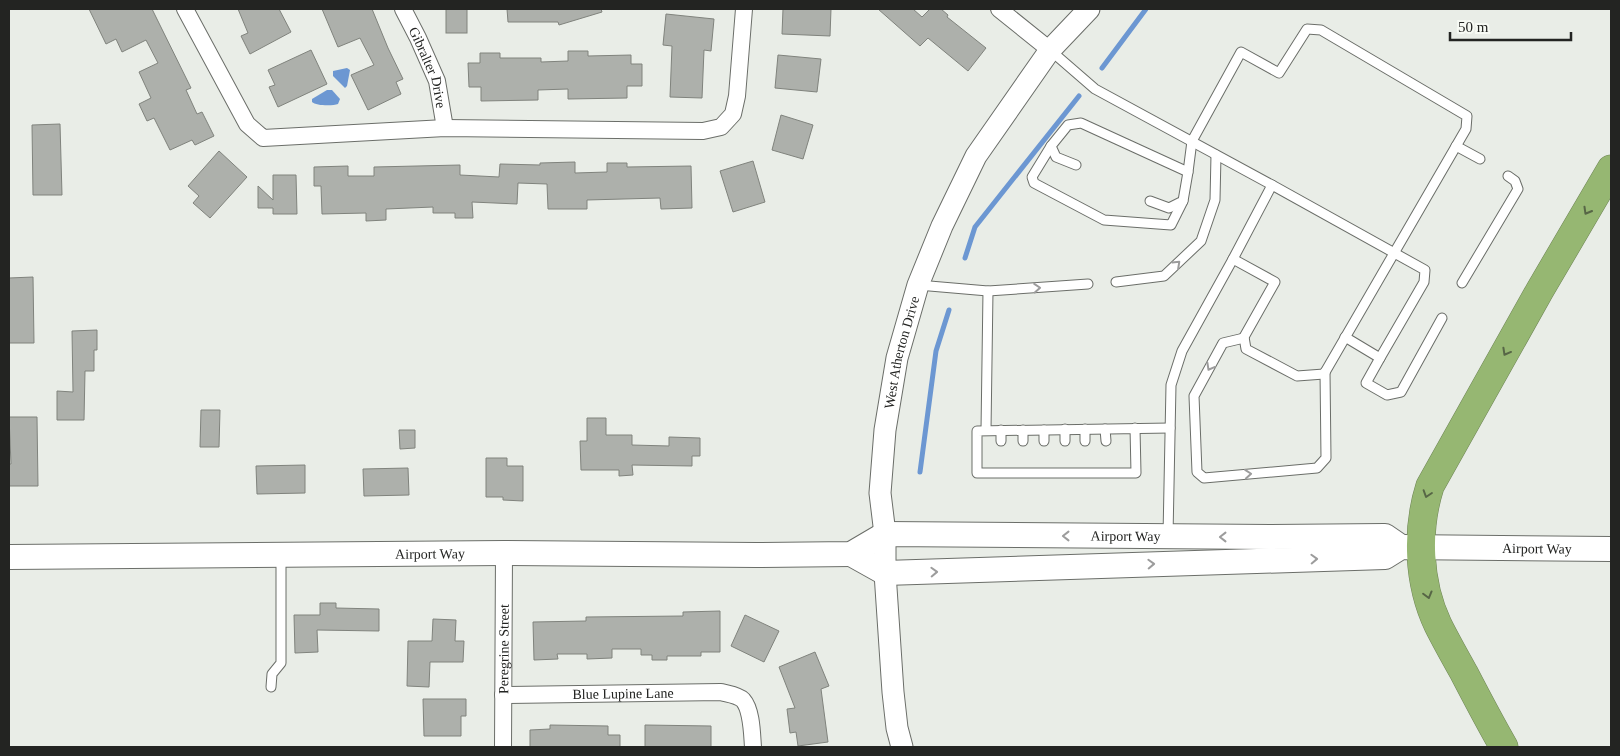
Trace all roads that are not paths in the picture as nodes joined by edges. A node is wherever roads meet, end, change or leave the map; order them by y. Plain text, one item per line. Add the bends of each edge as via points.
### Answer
1 (186, 9) edge
2 (403, 9) edge
3 (744, 9) edge
4 (999, 9) edge
5 (1089, 9) edge
6 (1050, 50) junction
7 (445, 128) junction
8 (1192, 141) junction
9 (1051, 146) junction
10 (1456, 146) junction
11 (1216, 155) junction
12 (1480, 159) dead end
13 (1076, 165) dead end
14 (1611, 169) edge
15 (1188, 172) junction
16 (1508, 176) dead end
17 (1272, 184) junction
18 (1150, 201) dead end
19 (1183, 201) junction
20 (1394, 252) junction
21 (1233, 259) junction
22 (1116, 282) dead end
23 (1462, 283) dead end
24 (1088, 284) dead end
25 (918, 285) junction
26 (988, 291) junction
27 (1442, 318) dead end
28 (1345, 337) junction
29 (1244, 338) junction
30 (1380, 358) junction
31 (1325, 372) junction
32 (1135, 428) junction
33 (1170, 428) junction
34 (1065, 429) junction
35 (1085, 429) junction
36 (1105, 429) junction
37 (986, 430) junction
38 (1001, 430) junction
39 (1023, 430) junction
40 (1044, 430) junction
41 (1001, 441) dead end
42 (1023, 441) dead end
43 (1044, 441) dead end
44 (1065, 441) dead end
45 (1085, 441) dead end
46 (1106, 441) dead end
47 (1000, 464) dead end
48 (1000, 473) junction
49 (885, 534) junction
50 (1168, 536) junction
51 (1411, 547) junction
52 (1611, 549) edge
53 (504, 553) junction
54 (852, 554) junction
55 (281, 555) junction
56 (9, 557) edge
57 (885, 573) junction
58 (271, 687) dead end
59 (502, 695) junction
60 (503, 747) edge
61 (753, 747) edge
62 (902, 747) edge
63 (1504, 747) edge

1 - 7 street via 247,124 263,138
2 - 7 street, Gibralter Drive via 437,81
3 - 7 street via 737,96 733,114 721,127 703,131
4 - 6 street
5 - 6 street, West Atherton Drive
6 - 8 lane via 1095,89
6 - 25 street, West Atherton Drive via 976,156
8 - 10 lane via 1241,52 1279,73 1306,29 1321,30 1467,116 1466,129
8 - 11 lane
8 - 15 lane
9 - 13 lane via 1056,157
9 - 15 lane via 1068,125 1081,124
9 - 19 lane via 1032,177 1034,183 1104,220 1171,225
10 - 12 lane
10 - 20 lane
11 - 17 lane
22 -> 11 lane via 1164,276 1202,241 1215,200
14 -> 51 highway via 1430,486
15 - 19 lane
16 - 23 lane via 1518,188
17 - 20 lane
17 - 21 lane
18 - 19 lane via 1169,208
20 - 28 lane
20 - 30 lane via 1425,270 1424,282
21 - 29 lane via 1275,282
21 - 33 lane via 1182,351 1171,385
26 -> 24 lane
25 - 26 lane
25 - 49 street, West Atherton Drive via 897,358 885,430 880,493
26 - 37 lane
27 - 30 lane via 1401,392 1387,395 1366,383
28 - 30 lane
28 - 31 lane
29 - 31 lane via 1246,349 1297,376
29 -> 31 lane via 1223,343 1194,396 1197,472 1204,478 1317,468 1326,458
32 - 33 lane
32 - 36 lane
32 - 48 lane via 1136,473 1106,469 1023,468
33 - 50 lane
34 - 35 lane
34 - 40 lane
34 - 44 lane
35 - 36 lane
35 - 45 lane
36 - 46 lane
37 - 38 lane
37 - 48 lane via 977,431 977,473
38 - 39 lane
38 - 41 lane
39 - 40 lane
39 - 42 lane
40 - 43 lane
47 - 48 lane
50 -> 49 main road, Airport Way
49 - 54 main road
49 - 57 street, West Atherton Drive
51 -> 50 main road, Airport Way via 1385,536
51 - 52 main road, Airport Way
57 -> 51 main road, Airport Way via 1385,557
51 -> 63 highway via 1438,624
53 - 54 main road, Airport Way
53 - 55 main road, Airport Way
53 - 59 street, Peregrine Street
54 - 57 main road
55 - 56 main road, Airport Way
55 - 58 lane via 281,663 272,674
57 - 62 street, West Atherton Drive via 893,692
59 - 60 street, Peregrine Street
59 - 61 street, Blue Lupine Lane via 721,692 743,700 748,710

